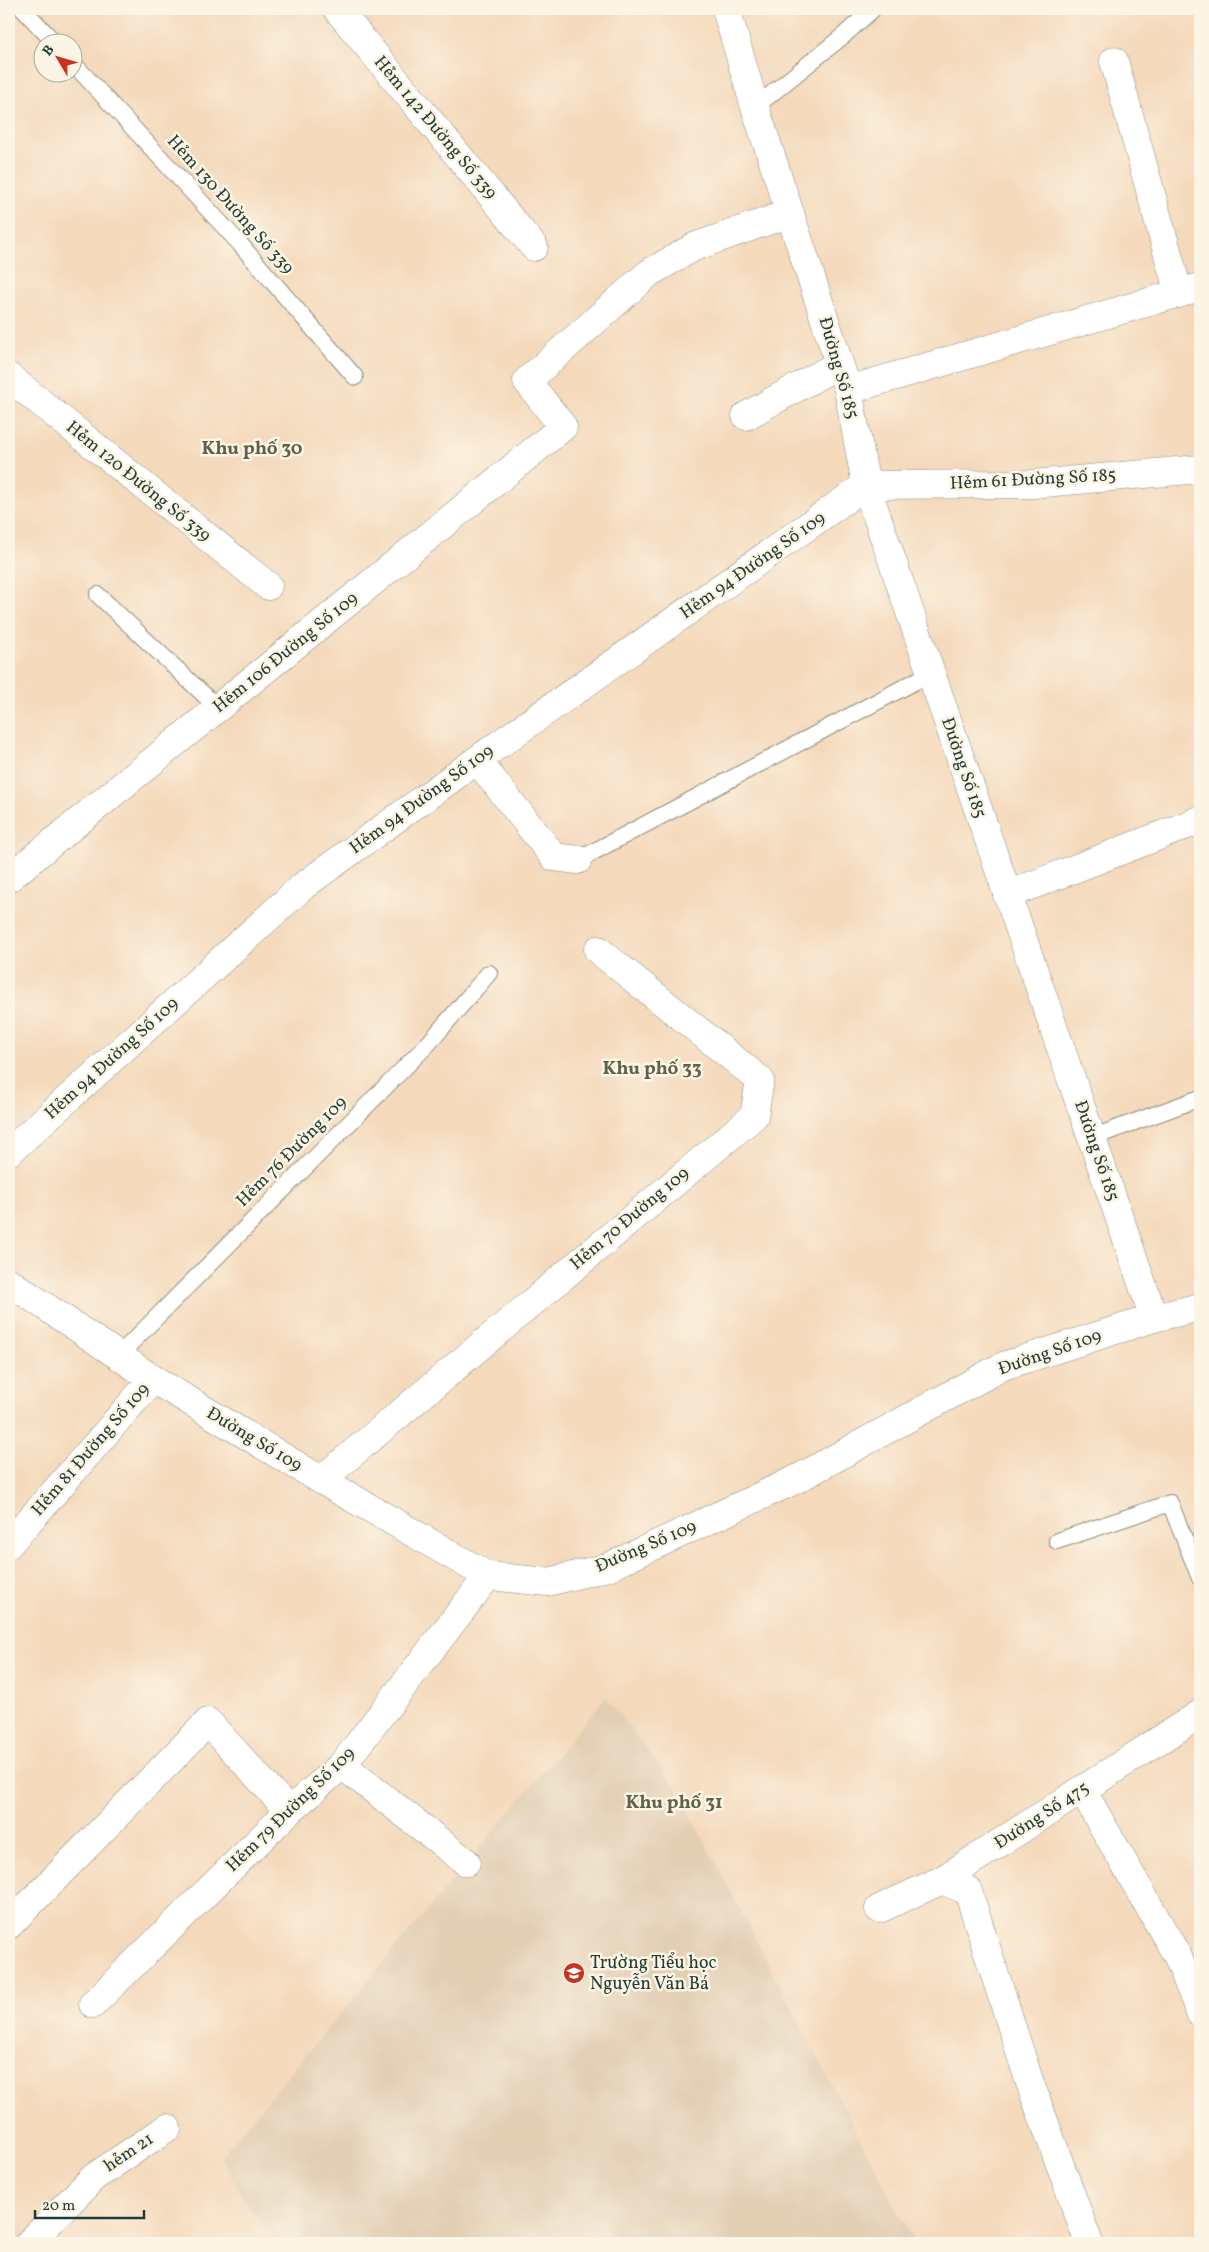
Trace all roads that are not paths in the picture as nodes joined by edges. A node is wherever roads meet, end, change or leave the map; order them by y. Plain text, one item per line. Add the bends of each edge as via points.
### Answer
1 (23, 9) edge
2 (337, 9) edge
3 (726, 9) edge
4 (873, 9) edge
5 (45, 32) edge
6 (1114, 61) dead end
7 (82, 73) edge
8 (755, 107) junction
9 (790, 213) junction
10 (534, 247) dead end
11 (1190, 290) edge
12 (839, 364) junction
13 (9, 377) edge
14 (355, 377) dead end
15 (848, 390) junction
16 (746, 416) dead end
17 (1200, 469) edge
18 (866, 486) junction
19 (268, 586) dead end
20 (98, 595) dead end
21 (931, 673) junction
22 (218, 708) junction
23 (477, 760) junction
24 (1200, 820) edge
25 (578, 860) joint
26 (9, 878) edge
27 (1007, 895) junction
28 (598, 950) dead end
29 (489, 973) dead end
30 (1200, 1098) edge
31 (1091, 1138) junction
32 (9, 1152) edge
33 (9, 1282) edge
34 (1200, 1307) edge
35 (1154, 1318) junction
36 (118, 1355) junction
37 (153, 1379) junction
38 (320, 1480) junction
39 (1057, 1541) dead end
40 (9, 1544) edge
41 (488, 1576) junction
42 (1200, 1578) edge
43 (1200, 1714) edge
44 (342, 1765) junction
45 (1082, 1790) junction
46 (289, 1811) junction
47 (466, 1862) dead end
48 (942, 1880) junction
49 (879, 1909) dead end
50 (9, 1925) edge
51 (93, 2004) dead end
52 (1200, 2013) edge
53 (167, 2128) dead end
54 (29, 2243) edge
55 (1089, 2243) edge

1 - 5 lane
2 - 10 street, Hẻm 142 Đường Số 339
3 - 8 street, Đường Số 185
4 - 8 lane
6 - 11 street
7 - 14 lane, Hẻm 130 Đường Số 339 via 240,244
8 - 9 street, Đường Số 185
9 - 12 street, Đường Số 185
9 - 22 street, Hẻm 106 Đường Số 109 via 694,247 649,273 527,381 563,427
11 - 15 street
12 - 15 street, Đường Số 185
12 - 16 street
13 - 19 street, Hẻm 120 Đường Số 339
15 - 18 street, Đường Số 185
17 - 18 street, Hẻm 61 Đường Số 185 via 1033,484
18 - 21 street, Đường Số 185
18 - 23 street, Hẻm 94 Đường Số 109
20 - 22 lane
21 - 25 lane
21 - 27 street, Đường Số 185
22 - 26 street, Hẻm 106 Đường Số 109
23 - 25 street via 554,857
23 - 32 street, Hẻm 94 Đường Số 109 via 303,886
24 - 27 street
27 - 31 street, Đường Số 185
28 - 38 street, Hẻm 70 Đường 109 via 760,1080 754,1116
29 - 36 lane, Hẻm 76 Đường 109 via 428,1044
30 - 31 lane
31 - 35 street, Đường Số 185
33 - 36 street, Đường Số 109
34 - 35 street, Đường Số 109
35 - 41 street, Đường Số 109 via 1003,1366 797,1479 608,1567 548,1582
36 - 37 street, Đường Số 109
37 - 38 street, Đường Số 109
37 - 40 street, Hẻm 81 Đường Số 109
38 - 41 street, Đường Số 109
39 - 42 lane via 1170,1503
41 - 44 street, Hẻm 79 Đường Số 109
43 - 45 street, Đường Số 475
44 - 46 street, Hẻm 79 Đường Số 109
44 - 47 street
45 - 48 street, Đường Số 475
45 - 52 street via 1178,1957
46 - 50 street via 208,1722
46 - 51 street, Hẻm 79 Đường Số 109
48 - 49 street, Đường Số 475
48 - 55 street via 968,1891 1030,2083
53 - 54 street, hẻm 21 via 94,2177

